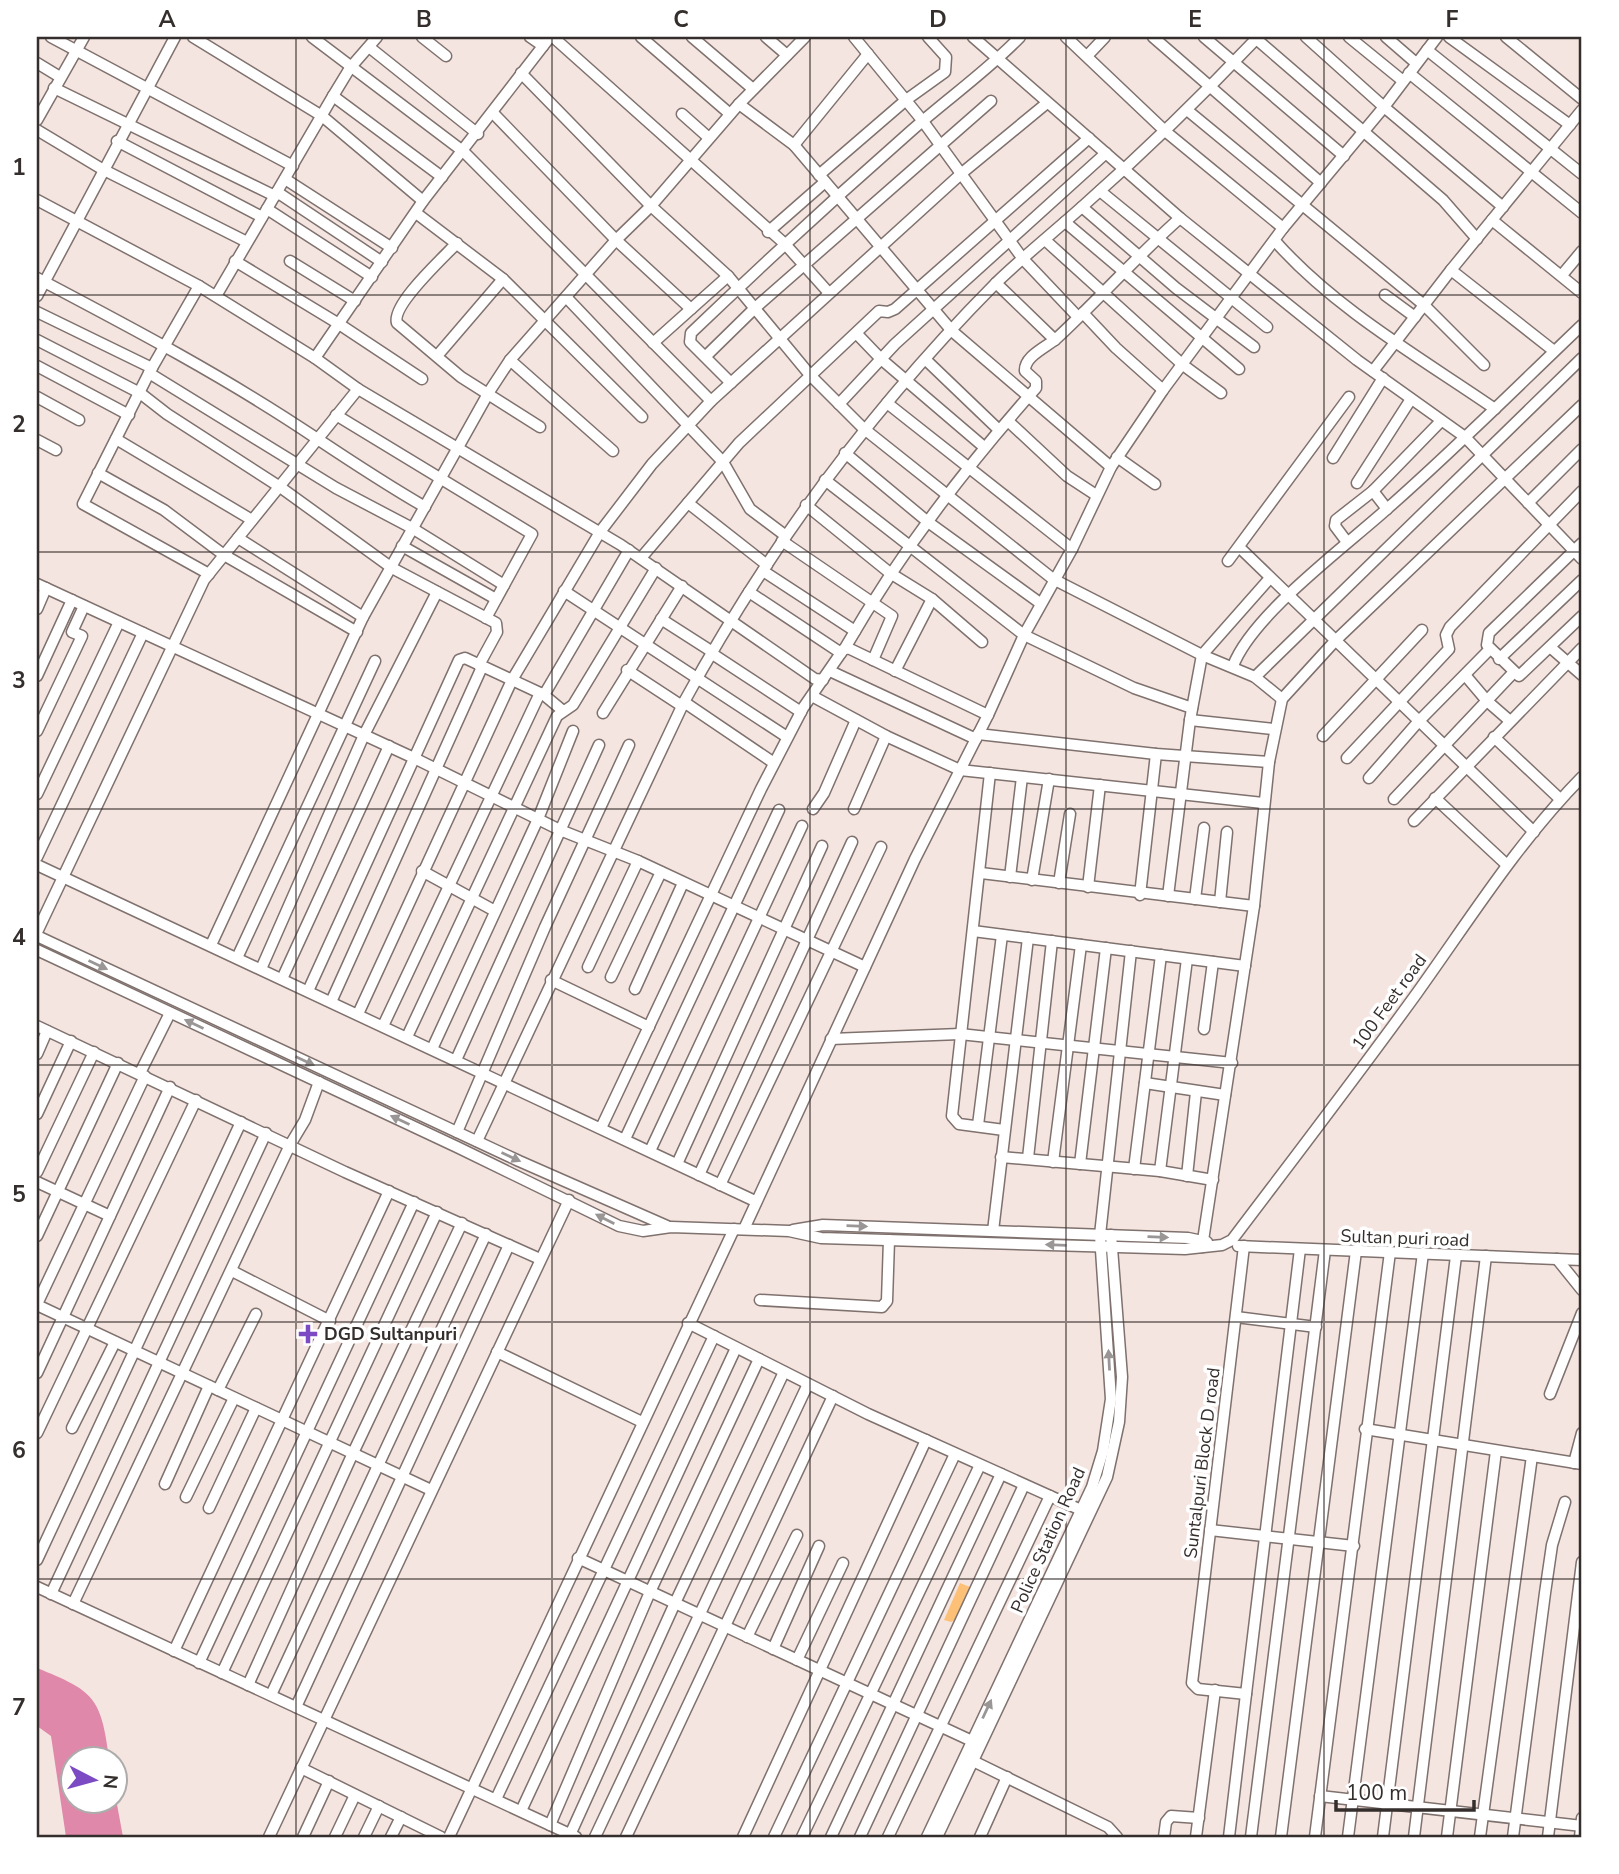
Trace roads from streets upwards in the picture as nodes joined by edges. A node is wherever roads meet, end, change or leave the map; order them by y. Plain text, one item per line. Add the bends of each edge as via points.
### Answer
1 (51, 37) edge
2 (84, 37) edge
3 (174, 37) edge
4 (193, 37) edge
5 (312, 37) edge
6 (377, 37) edge
7 (422, 37) edge
8 (530, 37) edge
9 (552, 37) edge
10 (641, 37) edge
11 (692, 37) edge
12 (765, 37) edge
13 (805, 37) edge
14 (854, 37) edge
15 (928, 37) edge
16 (973, 37) edge
17 (1020, 37) edge
18 (1066, 37) edge
19 (1105, 37) edge
20 (1153, 37) edge
21 (1204, 37) edge
22 (1256, 37) edge
23 (1306, 37) edge
24 (1349, 37) edge
25 (1387, 37) edge
26 (1437, 37) edge
27 (1449, 37) edge
28 (1506, 37) edge
29 (543, 46) junction
30 (369, 47) junction
31 (77, 50) junction
32 (1427, 50) junction
33 (868, 54) junction
34 (787, 55) junction
35 (446, 56) dead end
36 (1087, 56) junction
37 (997, 60) junction
38 (1233, 62) junction
39 (37, 63) edge
40 (1416, 64) junction
41 (350, 68) junction
42 (521, 73) junction
43 (60, 77) junction
44 (1406, 77) junction
45 (1211, 85) junction
46 (54, 88) junction
47 (145, 88) junction
48 (753, 89) junction
49 (332, 96) junction
50 (1582, 99) edge
51 (906, 100) junction
52 (41, 101) edge
53 (991, 101) dead end
54 (1047, 103) junction
55 (739, 104) junction
56 (1384, 107) junction
57 (1187, 110) junction
58 (1582, 110) edge
59 (493, 113) junction
60 (682, 114) dead end
61 (730, 114) junction
62 (321, 116) junction
63 (37, 120) edge
64 (922, 120) junction
65 (126, 124) junction
66 (1570, 125) junction
67 (37, 130) edge
68 (1165, 131) junction
69 (1364, 131) junction
70 (478, 134) junction
71 (709, 138) junction
72 (1089, 138) junction
73 (117, 142) junction
74 (794, 145) junction
75 (941, 145) junction
76 (1550, 149) junction
77 (464, 152) junction
78 (1106, 153) junction
79 (1344, 156) junction
80 (689, 160) junction
81 (293, 166) junction
82 (103, 169) junction
83 (1124, 170) junction
84 (962, 173) junction
85 (1530, 173) junction
86 (1582, 174) edge
87 (443, 177) junction
88 (822, 178) junction
89 (285, 179) junction
90 (1321, 183) junction
91 (1100, 191) junction
92 (276, 194) junction
93 (836, 196) junction
94 (37, 200) edge
95 (423, 201) junction
96 (651, 206) junction
97 (1082, 207) junction
98 (1302, 207) junction
99 (1503, 207) junction
100 (264, 213) junction
101 (416, 213) junction
102 (1582, 213) edge
103 (856, 218) junction
104 (1180, 218) junction
105 (75, 220) junction
106 (1492, 220) junction
107 (993, 222) junction
108 (1065, 222) junction
109 (1283, 228) junction
110 (768, 232) junction
111 (1157, 238) junction
112 (1477, 239) junction
113 (615, 240) junction
114 (1045, 240) junction
115 (1010, 241) junction
116 (1275, 241) junction
117 (247, 242) junction
118 (457, 243) junction
119 (785, 244) junction
120 (881, 247) junction
121 (392, 248) junction
122 (1582, 251) edge
123 (1140, 257) junction
124 (1023, 259) junction
125 (235, 261) junction
126 (290, 261) dead end
127 (382, 262) junction
128 (803, 265) junction
129 (1451, 270) junction
130 (1125, 272) junction
131 (1252, 273) junction
132 (586, 274) junction
133 (1562, 275) junction
134 (372, 276) junction
135 (728, 276) junction
136 (503, 279) junction
137 (40, 280) edge
138 (996, 283) junction
139 (199, 286) junction
140 (738, 288) junction
141 (917, 289) junction
142 (829, 293) junction
143 (1582, 293) edge
144 (1104, 294) junction
145 (1385, 295) dead end
146 (37, 296) edge
147 (216, 296) junction
148 (566, 297) junction
149 (1232, 300) junction
150 (355, 301) junction
151 (1424, 306) junction
152 (755, 308) junction
153 (691, 309) junction
154 (934, 310) junction
155 (37, 312) edge
156 (1080, 315) junction
157 (1415, 317) junction
158 (1216, 319) junction
159 (545, 321) junction
160 (339, 324) junction
161 (1582, 325) edge
162 (1267, 327) dead end
163 (952, 331) junction
164 (857, 334) junction
165 (780, 337) junction
166 (1202, 339) junction
167 (37, 340) edge
168 (1055, 340) junction
169 (1396, 341) junction
170 (653, 343) junction
171 (164, 345) junction
172 (1254, 347) dead end
173 (1554, 351) junction
174 (437, 356) junction
175 (706, 356) junction
176 (314, 358) junction
177 (1582, 358) edge
178 (881, 359) junction
179 (510, 360) junction
180 (926, 360) junction
181 (1183, 365) junction
182 (1484, 365) dead end
183 (37, 366) edge
184 (1239, 369) dead end
185 (150, 371) junction
186 (1373, 371) junction
187 (810, 375) junction
188 (1383, 378) junction
189 (422, 379) dead end
190 (906, 381) junction
191 (731, 383) junction
192 (358, 389) junction
193 (1163, 390) junction
194 (489, 392) junction
195 (140, 393) junction
196 (1221, 393) dead end
197 (37, 397) edge
198 (1027, 397) junction
199 (1349, 397) dead end
200 (1411, 399) junction
201 (711, 401) junction
202 (887, 403) junction
203 (839, 404) junction
204 (1582, 405) edge
205 (1495, 409) junction
206 (129, 415) junction
207 (336, 415) junction
208 (642, 417) dead end
209 (79, 420) dead end
210 (1008, 421) junction
211 (1441, 421) junction
212 (688, 426) junction
213 (540, 427) dead end
214 (863, 428) junction
215 (999, 430) junction
216 (1465, 437) junction
217 (316, 438) junction
218 (116, 439) junction
219 (37, 440) edge
220 (984, 447) junction
221 (1582, 449) edge
222 (56, 450) dead end
223 (458, 451) junction
224 (613, 451) dead end
225 (845, 453) junction
226 (1482, 456) junction
227 (1117, 457) junction
228 (1333, 458) dead end
229 (723, 461) junction
230 (297, 464) junction
231 (967, 467) junction
232 (1111, 467) junction
233 (98, 472) junction
234 (1504, 478) junction
235 (825, 480) junction
236 (440, 481) junction
237 (1357, 483) dead end
238 (1154, 484) dead end
239 (280, 486) junction
240 (1373, 491) junction
241 (1582, 491) edge
242 (1096, 495) junction
243 (947, 496) junction
244 (688, 503) junction
245 (1528, 503) junction
246 (806, 505) junction
247 (425, 507) junction
248 (1387, 509) junction
249 (252, 520) junction
250 (928, 522) junction
251 (1548, 523) junction
252 (412, 527) junction
253 (600, 532) junction
254 (238, 538) junction
255 (784, 538) junction
256 (1347, 542) junction
257 (910, 545) junction
258 (402, 546) junction
259 (1239, 547) junction
260 (1072, 549) junction
261 (629, 550) junction
262 (1580, 551) edge
263 (224, 555) junction
264 (640, 558) junction
265 (1228, 561) dead end
266 (392, 568) junction
267 (656, 568) junction
268 (765, 568) junction
269 (890, 573) junction
270 (209, 574) junction
271 (1270, 578) junction
272 (1053, 579) junction
273 (1582, 580) edge
274 (504, 585) junction
275 (42, 586) edge
276 (682, 586) junction
277 (564, 591) junction
278 (437, 592) junction
279 (749, 592) junction
280 (1289, 597) junction
281 (496, 598) junction
282 (932, 599) junction
283 (72, 600) junction
284 (872, 603) junction
285 (1040, 603) junction
286 (84, 606) junction
287 (592, 608) junction
288 (37, 609) edge
289 (1582, 616) edge
290 (363, 617) junction
291 (486, 618) junction
292 (661, 619) junction
293 (732, 620) junction
294 (1313, 620) junction
295 (119, 622) junction
296 (619, 627) junction
297 (1422, 630) dead end
298 (855, 631) junction
299 (357, 632) junction
300 (143, 633) junction
301 (1024, 635) junction
302 (1335, 641) junction
303 (982, 642) dead end
304 (644, 643) junction
305 (173, 647) junction
306 (1550, 647) junction
307 (1582, 648) edge
308 (1489, 650) junction
309 (843, 651) junction
310 (711, 652) junction
311 (1202, 655) junction
312 (1499, 659) junction
313 (873, 660) junction
314 (375, 661) dead end
315 (1568, 662) junction
316 (481, 666) junction
317 (1233, 666) junction
318 (627, 670) junction
319 (830, 671) junction
320 (895, 671) junction
321 (1513, 673) junction
322 (1465, 675) junction
323 (1582, 675) edge
324 (37, 676) edge
325 (1255, 677) junction
326 (512, 680) junction
327 (696, 680) junction
328 (823, 680) junction
329 (1376, 681) junction
330 (542, 694) junction
331 (812, 696) junction
332 (1282, 699) junction
333 (1487, 701) junction
334 (1398, 703) junction
335 (682, 704) junction
336 (1192, 708) junction
337 (562, 710) junction
338 (801, 712) junction
339 (317, 713) junction
340 (603, 713) dead end
341 (988, 715) junction
342 (856, 720) junction
343 (1190, 720) junction
344 (1510, 721) junction
345 (1418, 722) junction
346 (344, 726) junction
347 (1273, 729) junction
348 (37, 731) edge
349 (573, 731) dead end
350 (364, 735) junction
351 (886, 736) junction
352 (977, 736) junction
353 (1323, 736) dead end
354 (787, 737) junction
355 (1494, 737) junction
356 (600, 745) dead end
357 (629, 745) dead end
358 (1443, 745) junction
359 (389, 747) junction
360 (1156, 754) junction
361 (1186, 755) junction
362 (414, 758) junction
363 (1347, 758) dead end
364 (1269, 762) junction
365 (774, 763) junction
366 (1466, 766) junction
367 (436, 769) junction
368 (960, 770) junction
369 (990, 773) junction
370 (1022, 776) junction
371 (1582, 777) edge
372 (1369, 778) dead end
373 (1049, 779) junction
374 (464, 784) junction
375 (1100, 785) junction
376 (1152, 792) junction
377 (37, 794) edge
378 (493, 796) junction
379 (1182, 796) junction
380 (1435, 798) junction
381 (1394, 799) dead end
382 (1560, 799) junction
383 (1264, 803) junction
384 (515, 806) junction
385 (813, 809) dead end
386 (854, 809) dead end
387 (779, 810) dead end
388 (1070, 814) dead end
389 (538, 819) junction
390 (1414, 821) dead end
391 (802, 826) dead end
392 (1204, 828) dead end
393 (561, 830) junction
394 (1227, 832) dead end
395 (1534, 832) junction
396 (587, 841) junction
397 (852, 842) dead end
398 (822, 846) dead end
399 (881, 848) dead end
400 (611, 852) junction
401 (37, 857) edge
402 (638, 861) junction
403 (37, 865) edge
404 (1507, 865) junction
405 (422, 871) junction
406 (662, 872) junction
407 (981, 873) junction
408 (63, 877) junction
409 (1010, 877) junction
410 (1032, 880) junction
411 (683, 883) junction
412 (449, 884) junction
413 (1059, 884) junction
414 (1088, 887) junction
415 (1140, 895) junction
416 (712, 896) junction
417 (1168, 896) junction
418 (472, 897) junction
419 (1195, 900) junction
420 (1220, 902) junction
421 (1254, 906) junction
422 (736, 907) junction
423 (495, 911) junction
424 (761, 919) junction
425 (785, 929) junction
426 (973, 931) junction
427 (37, 934) edge
428 (1002, 935) junction
429 (1028, 938) junction
430 (807, 940) junction
431 (1052, 942) junction
432 (211, 945) junction
433 (1081, 945) junction
434 (1106, 948) junction
435 (37, 950) edge
436 (832, 951) junction
437 (1131, 951) junction
438 (1161, 955) junction
439 (237, 958) junction
440 (1187, 959) junction
441 (1213, 962) junction
442 (1245, 966) junction
443 (588, 967) dead end
444 (865, 967) junction
445 (261, 969) junction
446 (611, 977) dead end
447 (282, 979) junction
448 (551, 980) junction
449 (635, 989) dead end
450 (308, 991) junction
451 (331, 1002) junction
452 (170, 1013) junction
453 (358, 1014) junction
454 (37, 1026) edge
455 (383, 1026) junction
456 (649, 1027) junction
457 (1204, 1029) dead end
458 (47, 1031) junction
459 (960, 1034) junction
460 (407, 1037) junction
461 (990, 1037) junction
462 (831, 1039) junction
463 (1016, 1040) junction
464 (71, 1041) junction
465 (1040, 1043) junction
466 (1068, 1046) junction
467 (1094, 1048) junction
468 (432, 1049) junction
469 (1119, 1051) junction
470 (94, 1052) junction
471 (37, 1054) edge
472 (1149, 1054) junction
473 (1174, 1057) junction
474 (456, 1060) junction
475 (118, 1063) junction
476 (1232, 1063) junction
477 (482, 1072) junction
478 (143, 1075) junction
479 (502, 1081) junction
480 (319, 1082) junction
481 (1145, 1083) junction
482 (170, 1087) junction
483 (1170, 1087) junction
484 (1196, 1092) junction
485 (1224, 1095) junction
486 (196, 1100) junction
487 (37, 1114) edge
488 (241, 1122) junction
489 (978, 1125) junction
490 (601, 1128) junction
491 (1003, 1129) junction
492 (457, 1132) junction
493 (266, 1133) junction
494 (625, 1139) junction
495 (477, 1141) junction
496 (290, 1145) junction
497 (650, 1151) junction
498 (1001, 1157) junction
499 (1028, 1158) junction
500 (1053, 1162) junction
501 (677, 1164) junction
502 (1080, 1164) junction
503 (1107, 1166) junction
504 (1134, 1169) junction
505 (1160, 1171) junction
506 (37, 1172) edge
507 (699, 1175) junction
508 (1187, 1176) junction
509 (1213, 1180) junction
510 (37, 1182) edge
511 (720, 1185) junction
512 (389, 1191) junction
513 (58, 1192) junction
514 (569, 1200) junction
515 (755, 1201) junction
516 (414, 1202) junction
517 (84, 1205) junction
518 (436, 1212) junction
519 (110, 1216) junction
520 (462, 1223) junction
521 (671, 1227) junction
522 (739, 1229) junction
523 (789, 1231) junction
524 (993, 1231) junction
525 (486, 1234) junction
526 (1100, 1235) junction
527 (1111, 1235) junction
528 (37, 1236) edge
529 (889, 1240) junction
530 (1203, 1244) junction
531 (509, 1245) junction
532 (1225, 1245) junction
533 (1101, 1246) junction
534 (1244, 1246) junction
535 (1112, 1247) junction
536 (1300, 1249) junction
537 (1325, 1250) junction
538 (1356, 1251) junction
539 (1390, 1252) junction
540 (1423, 1254) junction
541 (1456, 1256) junction
542 (1486, 1256) junction
543 (540, 1259) junction
544 (1557, 1259) junction
545 (1582, 1260) edge
546 (232, 1271) junction
547 (1582, 1290) edge
548 (760, 1300) dead end
549 (37, 1305) edge
550 (1582, 1313) edge
551 (256, 1314) dead end
552 (62, 1317) junction
553 (1236, 1317) junction
554 (330, 1321) junction
555 (1291, 1323) junction
556 (688, 1324) junction
557 (1316, 1327) junction
558 (86, 1328) junction
559 (714, 1336) junction
560 (115, 1342) junction
561 (736, 1348) junction
562 (133, 1351) junction
563 (497, 1352) junction
564 (759, 1359) junction
565 (157, 1362) junction
566 (784, 1372) junction
567 (37, 1373) edge
568 (183, 1374) junction
569 (808, 1384) junction
570 (214, 1388) junction
571 (1550, 1394) dead end
572 (833, 1396) junction
573 (234, 1398) junction
574 (256, 1408) junction
575 (281, 1420) junction
576 (642, 1422) junction
577 (72, 1428) dead end
578 (1365, 1429) junction
579 (306, 1432) junction
580 (37, 1433) edge
581 (1582, 1433) edge
582 (1400, 1435) junction
583 (926, 1440) junction
584 (1433, 1441) junction
585 (329, 1443) junction
586 (1464, 1445) junction
587 (1496, 1451) junction
588 (352, 1454) junction
589 (955, 1454) junction
590 (1532, 1456) junction
591 (1578, 1464) edge
592 (376, 1465) junction
593 (980, 1465) junction
594 (1000, 1474) junction
595 (401, 1476) junction
596 (164, 1484) dead end
597 (1024, 1485) junction
598 (431, 1490) junction
599 (1050, 1496) junction
600 (186, 1497) dead end
601 (1565, 1502) dead end
602 (209, 1508) dead end
603 (1081, 1510) junction
604 (1210, 1530) junction
605 (797, 1535) dead end
606 (1264, 1536) junction
607 (1288, 1539) junction
608 (1319, 1542) junction
609 (819, 1546) dead end
610 (1353, 1546) junction
611 (578, 1558) junction
612 (37, 1560) edge
613 (1582, 1562) edge
614 (843, 1563) dead end
615 (603, 1570) junction
616 (628, 1582) junction
617 (37, 1587) edge
618 (650, 1592) junction
619 (51, 1594) junction
620 (675, 1603) junction
621 (73, 1604) junction
622 (697, 1614) junction
623 (724, 1626) junction
624 (747, 1637) junction
625 (773, 1649) junction
626 (174, 1651) junction
627 (797, 1660) junction
628 (199, 1663) junction
629 (821, 1671) junction
630 (222, 1673) junction
631 (845, 1682) junction
632 (248, 1685) junction
633 (1215, 1690) junction
634 (869, 1694) junction
635 (271, 1695) junction
636 (1246, 1695) junction
637 (892, 1704) junction
638 (296, 1707) junction
639 (915, 1715) junction
640 (324, 1720) junction
641 (940, 1727) junction
642 (972, 1741) junction
643 (973, 1761) junction
644 (301, 1768) junction
645 (1007, 1777) junction
646 (329, 1782) junction
647 (471, 1788) junction
648 (355, 1795) junction
649 (1320, 1796) junction
650 (496, 1799) junction
651 (1354, 1799) junction
652 (1388, 1804) junction
653 (379, 1806) junction
654 (1418, 1807) junction
655 (520, 1811) junction
656 (1450, 1811) junction
657 (1483, 1815) junction
658 (401, 1817) junction
659 (1199, 1818) junction
660 (1516, 1818) junction
661 (1551, 1822) junction
662 (550, 1825) junction
663 (1581, 1827) edge
664 (422, 1833) edge
665 (573, 1836) edge
666 (269, 1837) edge
667 (303, 1837) edge
668 (335, 1837) edge
669 (364, 1837) edge
670 (391, 1837) edge
671 (441, 1837) edge
672 (449, 1837) edge
673 (595, 1837) edge
674 (626, 1837) edge
675 (743, 1837) edge
676 (774, 1837) edge
677 (802, 1837) edge
678 (831, 1837) edge
679 (860, 1837) edge
680 (888, 1837) edge
681 (927, 1837) edge
682 (937, 1837) edge
683 (980, 1837) edge
684 (1118, 1837) edge
685 (1164, 1837) edge
686 (1196, 1837) edge
687 (1229, 1837) edge
688 (1251, 1837) edge
689 (1281, 1837) edge
690 (1315, 1837) edge
691 (1348, 1837) edge
692 (1383, 1837) edge
693 (1415, 1837) edge
694 (1447, 1837) edge
695 (1480, 1837) edge
696 (1513, 1837) edge
697 (1548, 1837) edge

1 - 31 street
2 - 31 street
3 - 47 street
4 - 62 street
5 - 41 street
6 - 30 street
7 - 35 street
8 - 29 street
9 - 29 street
9 - 80 street
10 - 61 street
11 - 48 street
12 - 34 street
13 - 34 street
14 - 33 street
15 - 51 street via 948,65 938,78
16 - 37 street
17 - 37 street
18 - 36 street
19 - 36 street
20 - 45 street
21 - 38 street
22 - 38 street
22 - 69 street
23 - 56 street
24 - 44 street
25 - 40 street
26 - 32 street
27 - 66 street
28 - 50 street
29 - 42 street
30 - 41 street
30 - 70 street
31 - 43 street
31 - 47 street
32 - 40 street
32 - 76 street
33 - 51 street
33 - 74 street
34 - 48 street
36 - 68 street
37 - 54 street
37 - 64 street
38 - 45 street
38 - 79 street
39 - 43 street
40 - 44 street
41 - 49 street
41 - 77 street
42 - 59 street
42 - 96 street
43 - 46 street
44 - 56 street
44 - 85 street
45 - 57 street
45 - 90 street
46 - 52 street
46 - 65 street
47 - 65 street
47 - 81 street
48 - 55 street
49 - 62 street
49 - 87 street
51 - 64 street
51 - 88 street
52 - 63 street
53 - 75 street
54 - 72 street
54 - 84 street
55 - 61 street
55 - 74 street
56 - 69 street
56 - 99 street
57 - 68 street
57 - 98 street
58 - 66 street
59 - 70 street
59 - 113 street
60 - 71 street
61 - 71 street
62 - 81 street
62 - 95 street
64 - 75 street
64 - 93 street
65 - 73 street
65 - 92 street
66 - 76 street
67 - 82 street
68 - 83 street
68 - 109 street
69 - 79 street
69 - 112 street via 1443,201
70 - 77 street
71 - 80 street
72 - 78 street
72 - 107 street
73 - 82 street
73 - 100 street
74 - 88 street
75 - 84 street
75 - 103 street
76 - 85 street
76 - 86 street
77 - 87 street
77 - 132 street
78 - 83 street
78 - 115 street
79 - 90 street
80 - 96 street
80 - 110 street
81 - 89 street
82 - 105 street
82 - 117 street
83 - 91 street
83 - 104 street
84 - 107 street
84 - 120 street
85 - 99 street
85 - 102 street
87 - 95 street
88 - 93 street
88 - 110 street
89 - 92 street
89 - 121 street
90 - 98 street
91 - 97 street
91 - 111 street
92 - 100 street
92 - 127 street
93 - 103 street
93 - 119 street
94 - 105 street
95 - 101 street
96 - 113 street
96 - 135 street
97 - 108 street
97 - 123 street
98 - 109 street
98 - 151 street
99 - 106 street
100 - 117 street
100 - 134 street
101 - 118 street
101 - 121 street
103 - 120 street
103 - 128 street
104 - 111 street
104 - 131 street
105 - 137 street
105 - 139 street
106 - 112 street
106 - 133 street
107 - 115 street
107 - 141 street
108 - 114 street
108 - 130 street
109 - 116 street
110 - 119 street
111 - 123 street
111 - 149 street
112 - 129 street
113 - 132 street
113 - 153 street
114 - 124 street
114 - 144 street
115 - 124 street
115 - 154 street
116 - 131 street
116 - 169 street via 1310,275
117 - 125 street
118 - 136 street
118 - 174 street via 404,300 395,318
119 - 128 street
119 - 140 street
120 - 141 street
120 - 142 street
121 - 127 street
122 - 133 street
123 - 130 street
123 - 158 street
124 - 138 street
124 - 156 street
125 - 147 street
125 - 160 street
126 - 150 street
127 - 134 street
128 - 142 street
128 - 152 street
129 - 151 street
129 - 173 street
130 - 144 street
130 - 166 street
131 - 149 street
131 - 186 street
132 - 148 street
132 - 170 street
133 - 143 street
134 - 150 street
135 - 140 street
135 - 153 street
136 - 159 street
136 - 174 street
137 - 146 street
137 - 171 street
138 - 163 street
138 - 168 street
139 - 147 street
139 - 171 street
140 - 152 street
140 - 175 street via 691,334 690,342
141 - 154 street
141 - 164 street via 892,311 879,311
142 - 165 street
144 - 156 street
144 - 181 street
145 - 157 street
147 - 176 street
148 - 159 street
148 - 212 street
149 - 158 street
149 - 162 street
150 - 160 street
151 - 157 street
151 - 182 street
152 - 165 street
152 - 175 street
153 - 170 street
154 - 163 street
154 - 178 street
155 - 185 street
156 - 168 street
156 - 193 street
157 - 169 street
158 - 166 street
158 - 172 street
159 - 179 street
159 - 208 street
160 - 176 street
160 - 189 street
161 - 173 street
163 - 180 street
163 - 198 street
164 - 178 street
164 - 187 street
165 - 187 street
165 - 191 street
166 - 181 street
166 - 184 street
167 - 195 street
168 - 198 street via 1024,366 1037,384
169 - 186 street
169 - 205 street
170 - 201 street
171 - 185 street
171 - 217 street
173 - 205 street
174 - 194 street via 461,377
175 - 191 street
176 - 192 street
177 - 226 street
178 - 190 street
178 - 203 street
179 - 194 street
179 - 224 street
180 - 190 street
180 - 215 street
181 - 193 street
181 - 196 street
183 - 206 street
185 - 195 street
185 - 230 street
186 - 188 street
187 - 203 street
187 - 229 street
188 - 200 street
188 - 228 street
190 - 202 street
190 - 220 street
191 - 201 street
192 - 207 street
192 - 223 street
193 - 227 street
194 - 213 street
194 - 223 street
195 - 206 street
195 - 239 street
197 - 209 street
198 - 210 street
198 - 232 street
199 - 259 street
200 - 211 street
200 - 237 street
201 - 212 street
202 - 214 street
202 - 231 street
203 - 214 street
204 - 234 street
205 - 216 street
206 - 218 street
207 - 217 street
207 - 236 street
210 - 215 street
210 - 242 street via 1067,476
211 - 216 street
211 - 240 street
212 - 229 street
212 - 253 street
214 - 225 street
214 - 243 street
215 - 220 street
216 - 226 street
216 - 248 street
217 - 230 street
217 - 247 street
218 - 233 street
218 - 249 street
219 - 222 street
220 - 231 street
221 - 245 street
223 - 236 street
223 - 253 street
225 - 235 street
225 - 250 street
226 - 234 street
226 - 294 street
227 - 232 street
227 - 238 street
229 - 244 street
229 - 255 street via 743,501
230 - 239 street
230 - 252 street
231 - 243 street
231 - 260 street
232 - 242 street
233 - 263 street via 164,510
233 - 270 street via 83,500 85,508
234 - 245 street
234 - 302 street
235 - 246 street
235 - 257 street
236 - 247 street
236 - 274 street via 532,534
239 - 249 street
239 - 266 street
240 - 248 street
240 - 256 street via 1335,523
241 - 251 street
242 - 260 street
243 - 250 street
243 - 272 street
244 - 264 street
244 - 268 street
245 - 251 street
246 - 255 street
246 - 269 street
247 - 252 street
248 - 256 street
249 - 254 street
250 - 257 street
250 - 285 street
251 - 262 street
251 - 334 street via 1450,626 1446,635 1449,649
252 - 258 street
252 - 274 street
253 - 261 street
253 - 277 street
254 - 263 street
254 - 290 street
255 - 268 street
255 - 284 street
256 - 280 street
257 - 269 street
257 - 301 street
258 - 266 street
258 - 281 street
259 - 265 street
259 - 271 street
260 - 272 street
261 - 264 street
261 - 287 street
262 - 308 street via 1489,633
263 - 270 street
263 - 299 street
264 - 267 street
266 - 278 street
266 - 290 street
267 - 276 street
267 - 296 street
268 - 279 street
268 - 298 street
269 - 282 street
269 - 284 street
270 - 305 street
271 - 280 street
271 - 311 street
272 - 285 street
272 - 311 street
273 - 312 street
274 - 281 street
275 - 283 street
275 - 288 street
276 - 292 street
276 - 293 street
277 - 287 street
277 - 326 street
278 - 291 street
278 - 350 street
279 - 293 street
279 - 309 street
280 - 294 street
280 - 317 street via 1249,636
281 - 291 street
282 - 303 street
282 - 320 street
283 - 286 street
283 - 324 street
284 - 298 street
284 - 313 street via 892,616
285 - 301 street
286 - 295 street
286 - 348 street via 72,632 82,636
287 - 296 street
287 - 330 street
289 - 306 street
290 - 299 street
291 - 316 street via 498,628
292 - 304 street
292 - 310 street
293 - 310 street
293 - 328 street
294 - 302 street
294 - 325 street
295 - 300 street
295 - 377 street
296 - 304 street
296 - 337 street via 573,705
297 - 329 street
298 - 309 street
299 - 339 street
300 - 305 street
300 - 401 street
301 - 336 street via 1126,684
301 - 341 street
302 - 329 street
302 - 332 street
304 - 318 street
304 - 327 street
305 - 339 street
305 - 408 street
306 - 315 street
306 - 321 street via 1521,674
307 - 315 street
308 - 312 street
308 - 322 street
309 - 313 street
309 - 319 street
310 - 327 street
310 - 338 street
311 - 317 street
311 - 336 street
312 - 321 street
313 - 320 street
314 - 346 street
315 - 323 street
315 - 344 street
316 - 326 street
316 - 362 street via 465,658 459,660
316 - 367 street
317 - 325 street
318 - 335 street
318 - 340 street
319 - 328 street
319 - 352 street
320 - 341 street
321 - 333 street
322 - 333 street
322 - 345 street
325 - 332 street
326 - 330 street
326 - 374 street
327 - 335 street
327 - 354 street
328 - 331 street
329 - 334 street
329 - 353 street
330 - 337 street
330 - 378 street
331 - 338 street
331 - 342 street
332 - 347 street
333 - 344 street
333 - 358 street
334 - 345 street
334 - 363 street
335 - 365 street
335 - 400 street
336 - 343 street
337 - 384 street
338 - 354 street
339 - 346 street
339 - 432 street
341 - 352 street
342 - 351 street
342 - 385 street
343 - 347 street
343 - 361 street
344 - 355 street
345 - 358 street
345 - 372 street
346 - 350 street
346 - 439 street
347 - 364 street
349 - 389 street
350 - 359 street
350 - 445 street
351 - 368 street
351 - 386 street
352 - 360 street
352 - 368 street
354 - 365 street
355 - 366 street
355 - 382 street
356 - 393 street
357 - 396 street
358 - 366 street
358 - 381 street
359 - 362 street
359 - 447 street
360 - 361 street
360 - 376 street
361 - 364 street
361 - 379 street
362 - 367 street
362 - 450 street
364 - 383 street
365 - 416 street
366 - 380 street
366 - 395 street
367 - 374 street
367 - 451 street
368 - 369 street
368 - 444 street
369 - 370 street
369 - 407 street
370 - 373 street
370 - 409 street
371 - 382 street, 100 Feet road
373 - 375 street
373 - 410 street
374 - 378 street
374 - 405 street
375 - 376 street
375 - 414 street
376 - 379 street
376 - 415 street
378 - 384 street
378 - 412 street
379 - 383 street
379 - 417 street
380 - 390 street
380 - 404 street
382 - 395 street, 100 Feet road
383 - 421 street
384 - 389 street
384 - 418 street
387 - 422 street
388 - 413 street
389 - 393 street
389 - 423 street
391 - 424 street
392 - 419 street
393 - 396 street
393 - 474 street
394 - 420 street
395 - 404 street, 100 Feet road
396 - 400 street
396 - 477 street
397 - 430 street
398 - 425 street
399 - 436 street
400 - 402 street
400 - 448 street
402 - 406 street
402 - 443 street
403 - 408 street
404 - 532 street, 100 Feet road via 1418,991
405 - 412 street
405 - 453 street
406 - 411 street
406 - 446 street
407 - 409 street
407 - 426 street
408 - 427 street
408 - 432 street
409 - 410 street
410 - 413 street
411 - 416 street
411 - 449 street
412 - 418 street
412 - 455 street
413 - 414 street
414 - 415 street
415 - 417 street
416 - 422 street
416 - 456 street
417 - 419 street
418 - 423 street
418 - 460 street
419 - 420 street
420 - 421 street
421 - 442 street
422 - 424 street
422 - 494 street
423 - 468 street
424 - 425 street
424 - 497 street
425 - 430 street
425 - 501 street
426 - 428 street
426 - 459 street
427 -> 492 street
428 - 429 street
428 - 461 street
429 - 431 street
429 - 463 street
430 - 436 street
430 - 507 street
431 - 433 street
431 - 465 street
432 - 439 street
433 - 434 street
433 - 466 street
434 - 437 street
434 - 467 street
435 - 452 street
436 - 444 street
436 - 511 street
437 - 438 street
437 - 469 street, Police Station Road
438 - 440 street
438 - 472 street
439 - 445 street
440 - 441 street
440 - 473 street
441 - 442 street
441 - 457 street
442 - 476 street
444 - 462 street
445 - 447 street
447 - 450 street
448 - 456 street
448 - 479 street
450 - 451 street
451 - 453 street
452 - 478 street
480 -> 452 street
453 - 455 street
454 - 458 street
455 - 460 street
456 - 490 street
458 - 464 street
458 - 471 street
459 - 461 street
459 - 462 street
459 - 489 street via 952,1116 959,1124
460 - 468 street
461 - 463 street
461 - 489 street
462 - 515 street
463 - 465 street
463 - 491 street
464 - 470 street
464 - 487 street
465 - 466 street
465 - 499 street
466 - 467 street
466 - 500 street
467 - 469 street
467 - 502 street
468 - 474 street
469 - 472 street
469 - 503 street, Police Station Road
470 - 475 street
470 - 506 street
472 - 473 street
472 - 481 street
473 - 476 street
473 - 483 street
474 - 477 street
475 - 478 street
475 - 513 street
476 - 485 street
477 - 479 street
477 - 492 street
478 - 482 street
478 - 517 street
479 - 490 street
479 - 495 street
480 - 496 street
514 -> 480 street
481 - 483 street
481 - 504 street
482 - 486 street
482 - 519 street
483 - 484 street
483 - 505 street
484 - 485 street
484 - 508 street
485 - 509 street
486 - 488 street
486 - 558 street
488 - 493 street
488 - 562 street
489 - 491 street
490 - 494 street
491 - 498 street
492 - 495 street
493 - 496 street
493 - 565 street
494 - 497 street
495 -> 521 street
496 - 512 street
496 - 546 street
497 - 501 street
498 - 499 street
498 - 524 street
499 - 500 street
500 - 502 street
501 - 507 street
502 - 503 street
503 - 504 street
503 - 526 street, Police Station Road
504 - 505 street
505 - 508 street
507 - 511 street
508 - 509 street
509 - 530 street
510 - 513 street
511 - 515 street
512 - 516 street
512 - 554 street
513 - 517 street
513 - 528 street
521 -> 514 street via 643,1231 619,1226
514 - 543 street
515 - 522 street
516 - 518 street
516 - 579 street
517 - 519 street
517 - 549 street
518 - 520 street
518 - 585 street
519 - 552 street
520 - 525 street
520 - 588 street
521 - 522 street
522 - 523 street
522 - 556 street
523 -> 524 street via 823,1224
523 - 529 street via 821,1238
524 - 526 street
525 - 531 street
525 - 592 street
526 - 527 street
526 - 533 street, Police Station Road
527 -> 530 street
527 - 535 street, Police Station Road
533 -> 529 street
529 - 548 street via 887,1301 882,1307
530 - 532 street, Sultan puri road
530 - 535 street
531 - 543 street
531 - 595 street
532 - 534 street, Sultan puri road
533 - 535 street
603 -> 533 street, Police Station Road via 1104,1451 1111,1399
534 - 536 street, Sultan puri road
534 - 553 street, Suntalpuri Block D road
535 - 643 street, Police Station Road via 1122,1377 1119,1422 1107,1477
536 - 537 street, Sultan puri road
536 - 555 street
537 - 538 street, Sultan puri road
537 - 557 street
538 - 539 street, Sultan puri road
538 - 608 street
539 - 540 street, Sultan puri road
539 - 578 street
540 - 541 street, Sultan puri road
540 - 582 street
541 - 542 street, Sultan puri road
541 - 584 street
542 - 544 street, Sultan puri road
542 - 586 street
543 - 563 street
544 - 545 street, Sultan puri road
544 - 547 street
546 - 554 street
546 - 568 street
549 - 552 street
550 - 571 street
551 - 570 street
552 - 558 street
552 - 567 street
553 - 555 street
553 - 604 street, Suntalpuri Block D road
554 - 575 street
555 - 557 street
555 - 606 street
556 - 559 street
556 - 576 street
557 - 607 street
558 - 560 street
558 - 580 street
559 - 561 street
559 - 615 street
560 - 562 street
560 - 577 street
561 - 564 street
561 - 616 street
562 - 565 street
562 - 612 street
563 - 576 street
563 - 598 street
564 - 566 street
564 - 618 street
565 - 568 street
565 - 619 street
566 - 569 street
566 - 620 street
568 - 570 street
568 - 621 street
569 - 572 street
569 - 622 street
570 - 573 street
570 - 596 street
572 - 583 street
572 - 623 street
573 - 574 street
573 - 600 street
574 - 575 street
574 - 602 street
575 - 579 street
575 - 626 street
576 - 611 street
578 - 582 street
578 - 610 street
579 - 585 street
579 - 628 street
581 - 591 street
582 - 584 street
582 - 651 street
583 - 589 street
583 - 629 street
584 - 586 street
584 - 652 street
585 - 588 street
585 - 630 street
586 - 587 street
586 - 654 street
587 - 590 street
587 - 656 street
588 - 592 street
588 - 632 street
589 - 593 street
589 - 631 street
590 - 591 street
590 - 657 street
592 - 595 street
592 - 635 street
593 - 594 street
593 - 634 street
594 - 597 street
594 - 637 street
595 - 598 street
595 - 638 street
597 - 599 street
597 - 639 street
598 - 640 street
599 - 603 street
599 - 641 street
601 - 660 street via 1546,1581
642 -> 603 street, Police Station Road
604 - 606 street
604 - 633 street, Suntalpuri Block D road via 1192,1683 1198,1689
605 - 624 street
606 - 607 street
606 - 636 street
607 - 608 street
607 - 688 street
608 - 610 street
608 - 689 street
609 - 625 street
610 - 649 street
611 - 615 street
611 - 647 street
613 - 661 street
614 - 627 street
615 - 616 street
615 - 650 street
616 - 618 street
616 - 655 street
617 - 619 street
618 - 620 street
618 - 662 street
619 - 621 street
620 - 622 street
620 - 665 street
621 - 626 street
622 - 623 street
622 - 673 street
623 - 624 street
623 - 674 street
624 - 625 street
625 - 627 street
626 - 628 street
627 - 629 street
628 - 630 street
629 - 631 street
629 - 675 street
630 - 632 street
631 - 634 street
631 - 676 street
632 - 635 street
633 - 636 street
633 - 659 street
634 - 637 street
634 - 677 street
635 - 638 street
636 - 687 street
637 - 639 street
637 - 678 street
638 - 640 street
639 - 641 street
639 - 679 street
640 - 644 street
640 - 647 street
641 - 642 street
641 - 680 street
642 - 681 street, Police Station Road
643 - 645 street
643 - 682 street, Police Station Road
644 - 646 street
644 - 666 street
645 - 683 street
645 - 684 street via 1108,1827
646 - 648 street
646 - 667 street
647 - 650 street
647 - 672 street
648 - 653 street
648 - 668 street
649 - 651 street
649 - 690 street
650 - 655 street
651 - 652 street
651 - 691 street
652 - 654 street
652 - 692 street
653 - 658 street
653 - 669 street
654 - 656 street
654 - 693 street
655 - 662 street
656 - 657 street
656 - 694 street
657 - 660 street
657 - 695 street
658 - 664 street
658 - 670 street
659 - 685 street via 1171,1816
659 - 686 street
660 - 661 street
660 - 696 street
661 - 663 street
661 - 697 street
662 - 665 street
664 - 671 street

